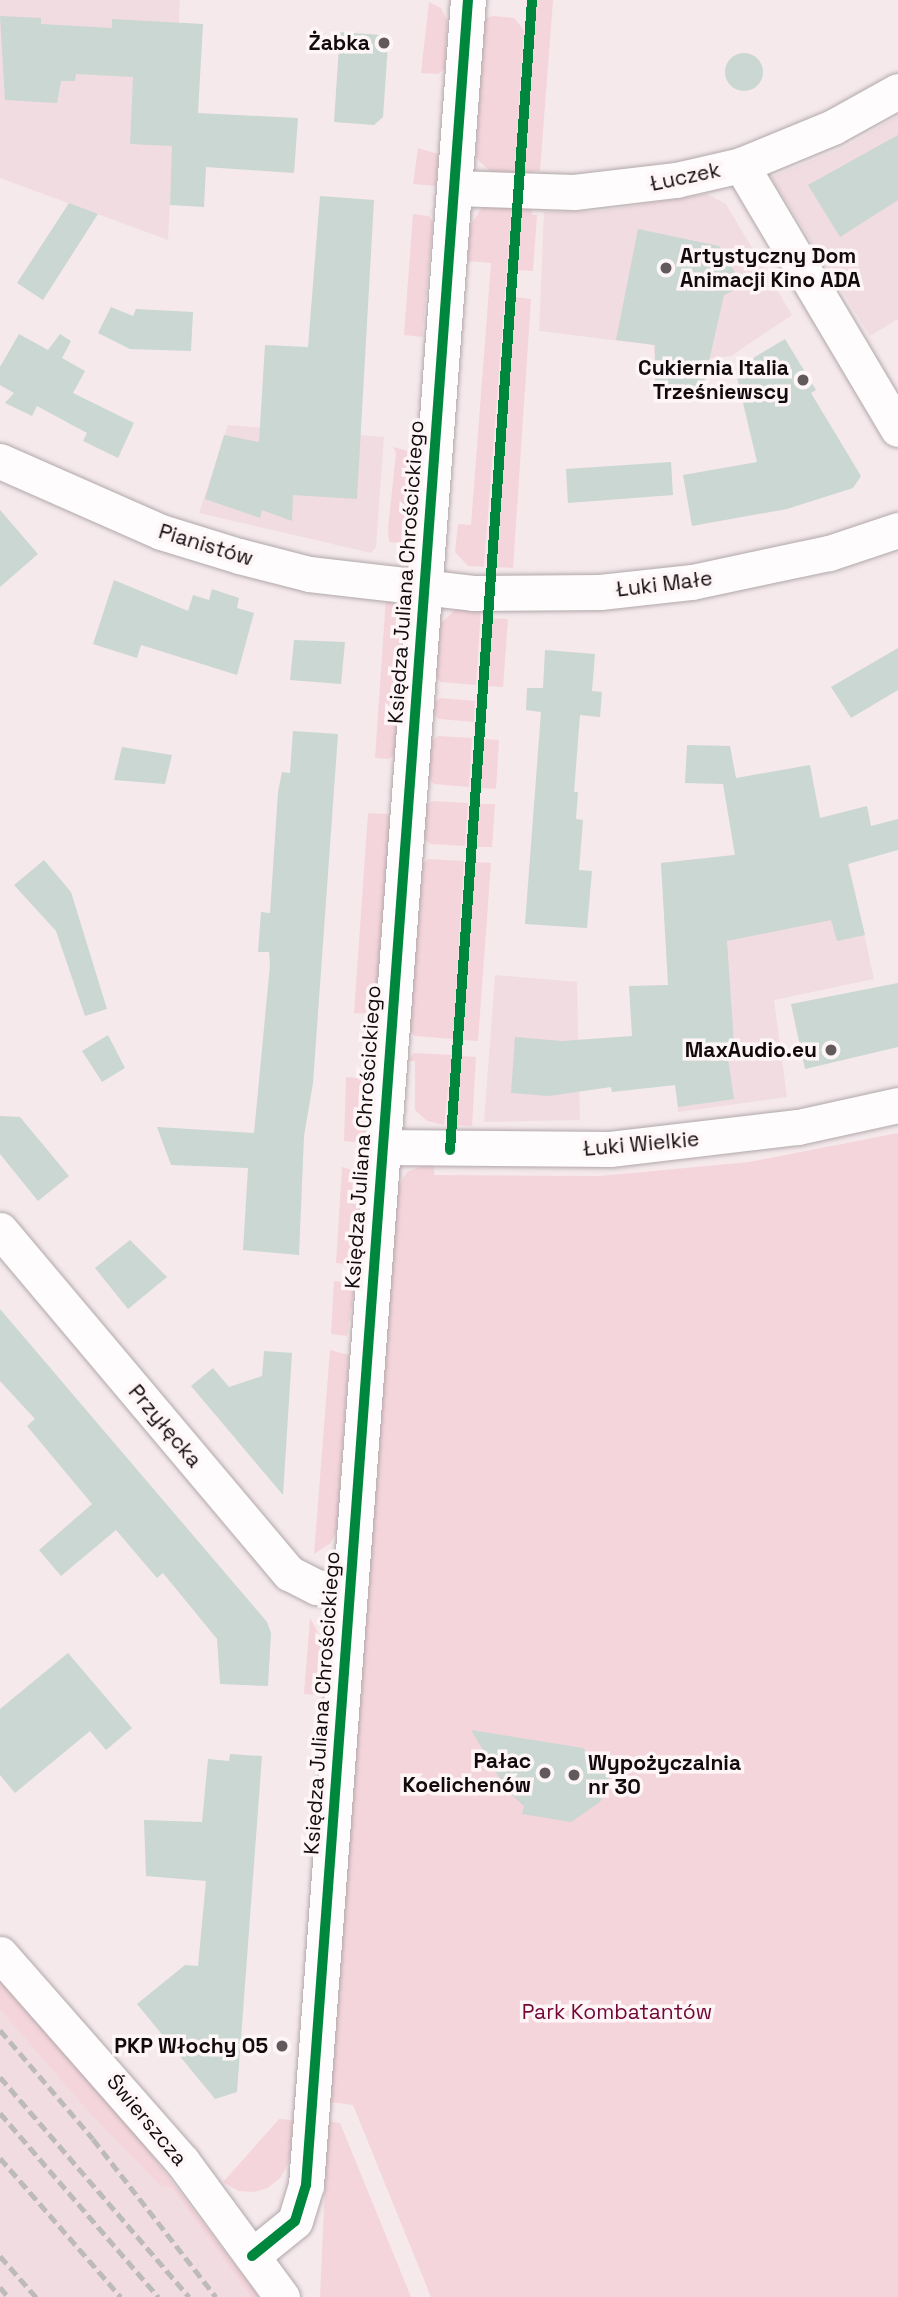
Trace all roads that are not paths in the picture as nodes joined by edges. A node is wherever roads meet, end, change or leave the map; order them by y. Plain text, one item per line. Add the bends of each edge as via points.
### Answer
1 (468, 0) edge
2 (898, 90) edge
3 (741, 165) junction
4 (454, 188) junction
5 (898, 429) edge
6 (2, 464) edge
7 (898, 530) edge
8 (424, 588) junction
9 (898, 1105) edge
10 (382, 1147) junction
11 (0, 1230) edge
12 (349, 1591) junction
13 (0, 1954) edge
14 (252, 2256) junction
15 (282, 2297) edge

1 - 4 street, Księdza Juliana Chrościckiego
2 - 3 street, Łuczek via 833,127
3 - 4 street, Łuczek via 609,190 542,193
3 - 5 street
4 - 8 street, Księdza Juliana Chrościckiego
6 - 8 street, Pianistów via 161,532 239,556 309,574
7 - 8 street, Łuki Małe via 786,564 657,586 552,594
8 - 10 street, Księdza Juliana Chrościckiego
9 - 10 street, Łuki Wielkie via 798,1127 610,1149
10 - 12 street, Księdza Juliana Chrościckiego
11 - 12 street, Przyłęcka via 289,1573 317,1587
12 - 14 street, Księdza Juliana Chrościckiego via 304,2199 288,2229
13 - 14 street, Świerszcza via 111,2076
14 - 15 street, Świerszcza

